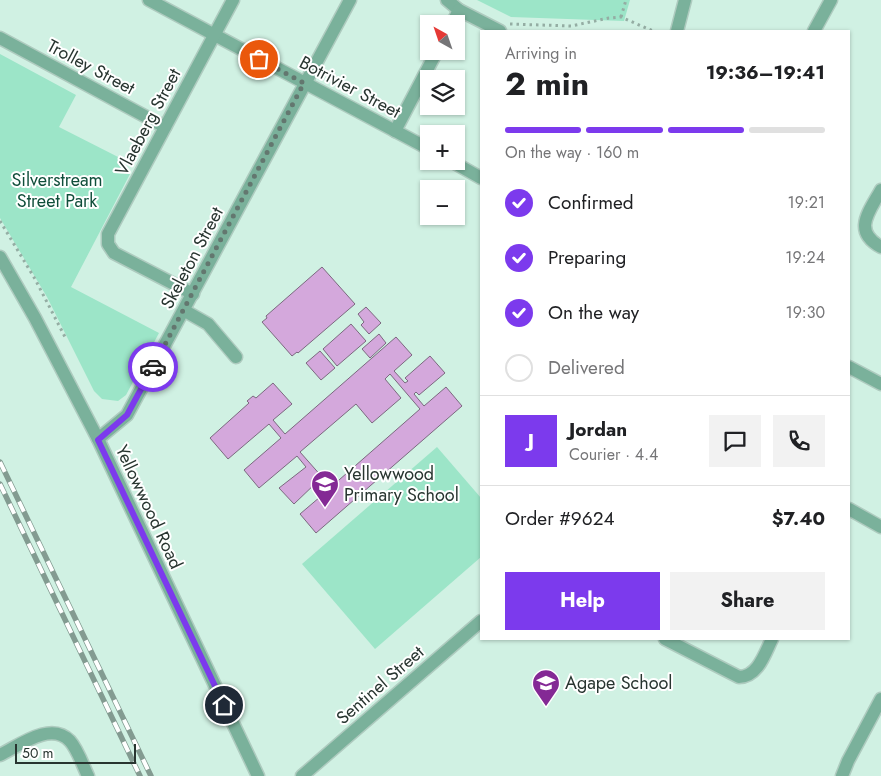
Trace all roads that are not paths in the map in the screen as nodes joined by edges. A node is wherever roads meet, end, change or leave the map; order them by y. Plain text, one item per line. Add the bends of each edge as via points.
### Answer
1 (149, 0) edge
2 (233, 0) edge
3 (350, 0) edge
4 (447, 0) edge
5 (685, 0) edge
6 (831, 0) edge
7 (459, 10) junction
8 (456, 15) edge
9 (498, 30) edge
10 (677, 30) edge
11 (815, 30) edge
12 (214, 35) junction
13 (0, 38) edge
14 (432, 60) edge
15 (304, 83) junction
16 (165, 127) junction
17 (395, 131) junction
18 (420, 144) edge
19 (465, 169) edge
20 (480, 177) edge
21 (881, 190) edge
22 (881, 247) edge
23 (0, 257) edge
24 (193, 294) junction
25 (185, 311) junction
26 (236, 357) dead end
27 (850, 368) edge
28 (881, 384) edge
29 (98, 440) junction
30 (850, 510) edge
31 (881, 527) edge
32 (480, 622) edge
33 (667, 640) edge
34 (771, 640) edge
35 (881, 699) edge
36 (0, 754) edge
37 (88, 776) edge
38 (258, 776) edge
39 (302, 776) edge
40 (842, 776) edge

1 - 12 street, Botrivier Street
2 - 12 street, Vlaeberg Street
3 - 15 street, Skeleton Street
4 - 7 street
5 - 10 street
6 - 11 street
7 - 8 street
7 - 9 street
12 - 15 street, Botrivier Street
12 - 16 street, Vlaeberg Street
13 - 16 street, Trolley Street
14 - 17 street
15 - 17 street, Botrivier Street
15 - 24 street, Skeleton Street
16 - 24 street, Vlaeberg Street via 110,229 108,244 118,256
17 - 18 street, Botrivier Street
19 - 20 street
21 - 22 street via 864,227 870,240
23 - 29 street, Yellowwood Road
24 - 25 street, Skeleton Street
25 - 26 street via 208,324
25 - 29 street, Skeleton Street via 127,415
27 - 28 street
29 - 38 street, Yellowwood Road
30 - 31 street
32 - 39 street, Sentinel Street
33 - 34 street via 739,677 753,673
35 - 40 street
36 - 37 street via 42,734 59,733 71,742

